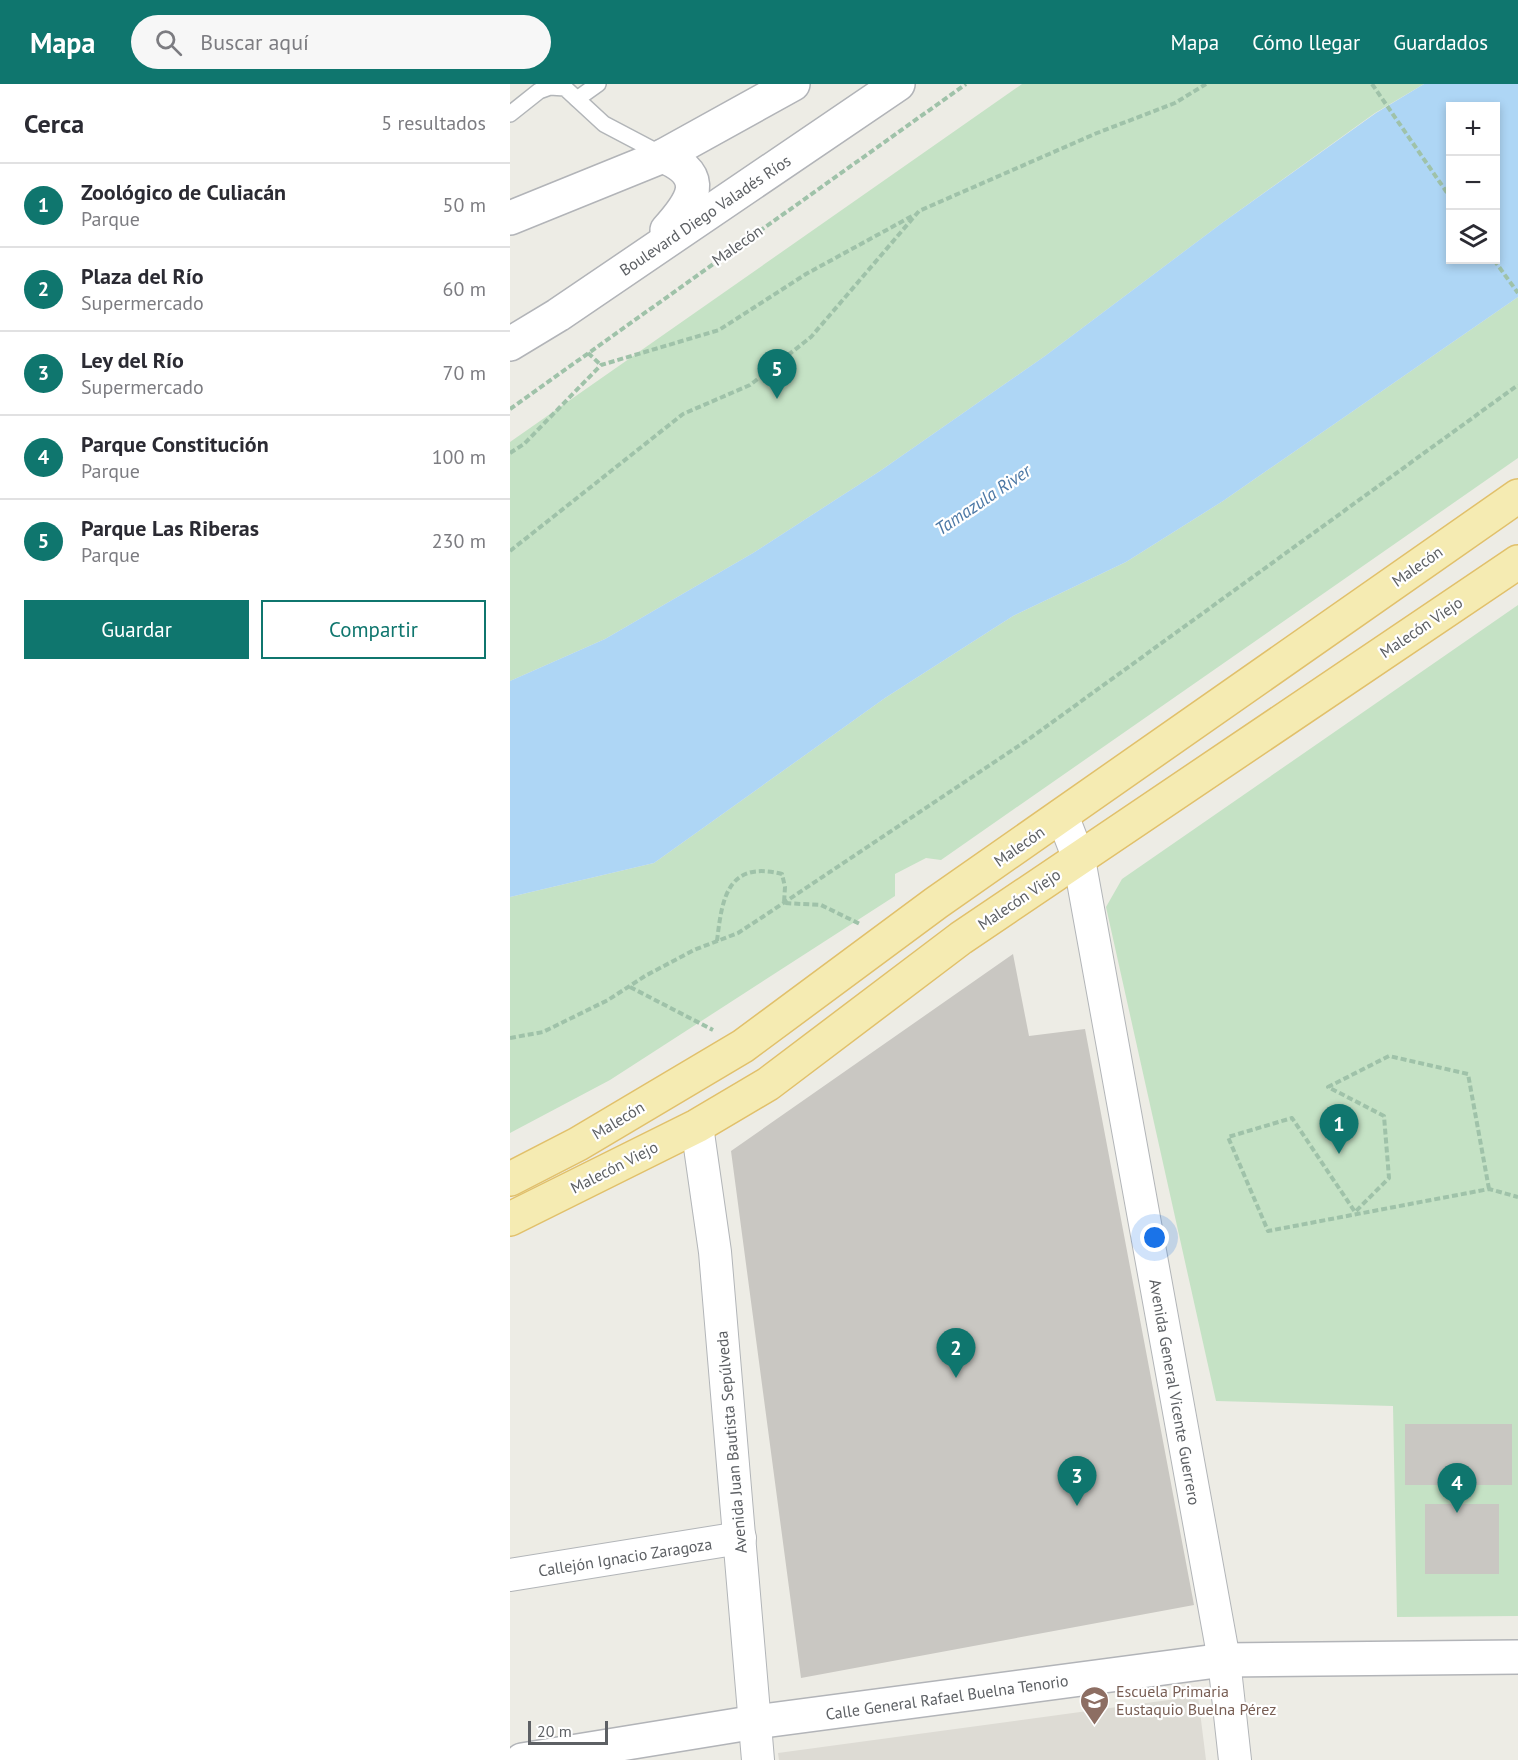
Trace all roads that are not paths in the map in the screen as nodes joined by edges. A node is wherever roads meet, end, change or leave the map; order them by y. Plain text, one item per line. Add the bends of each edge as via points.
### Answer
1 (597, 84) edge
2 (793, 84) edge
3 (898, 84) edge
4 (577, 99) junction
5 (510, 114) edge
6 (663, 156) junction
7 (510, 218) edge
8 (645, 254) junction
9 (510, 344) edge
10 (1518, 496) edge
11 (1518, 562) edge
12 (1062, 815) junction
13 (1078, 859) junction
14 (743, 1046) junction
15 (697, 1126) junction
16 (510, 1179) edge
17 (510, 1219) edge
18 (740, 1538) junction
19 (510, 1575) edge
20 (1518, 1658) edge
21 (1224, 1660) junction
22 (756, 1722) junction
23 (522, 1760) edge
24 (758, 1760) edge
25 (1235, 1760) edge

1 - 4 lane
2 - 6 main road
3 - 8 main road, Boulevard Diego Valadés Ríos
4 - 5 lane via 565,88 550,87
4 - 6 lane via 604,124
6 - 7 main road
6 - 8 main road via 680,165 691,178 692,196 683,212
8 - 9 main road, Boulevard Diego Valadés Ríos
10 - 12 main road, Malecón
11 - 13 main road, Malecón Viejo
12 - 13 street, Avenida General Vicente Guerrero
12 - 14 main road, Malecón
13 - 15 main road, Malecón Viejo via 962,938 768,1084
13 - 21 street, Avenida General Vicente Guerrero
14 - 15 main road via 703,1102
14 - 16 main road, Malecón via 578,1144
15 - 17 main road, Malecón Viejo
15 - 18 street, Avenida Juan Bautista Sepúlveda via 715,1252
18 - 19 street, Callejón Ignacio Zaragoza
18 - 22 street, Avenida Juan Bautista Sepúlveda
20 - 21 main road, Calle General Rafael Buelna Tenorio
21 - 22 main road, Calle General Rafael Buelna Tenorio
21 - 25 street, Avenida General Vicente Guerrero
22 - 23 main road, Calle General Rafael Buelna Tenorio
22 - 24 street, Avenida Juan Bautista Sepúlveda

